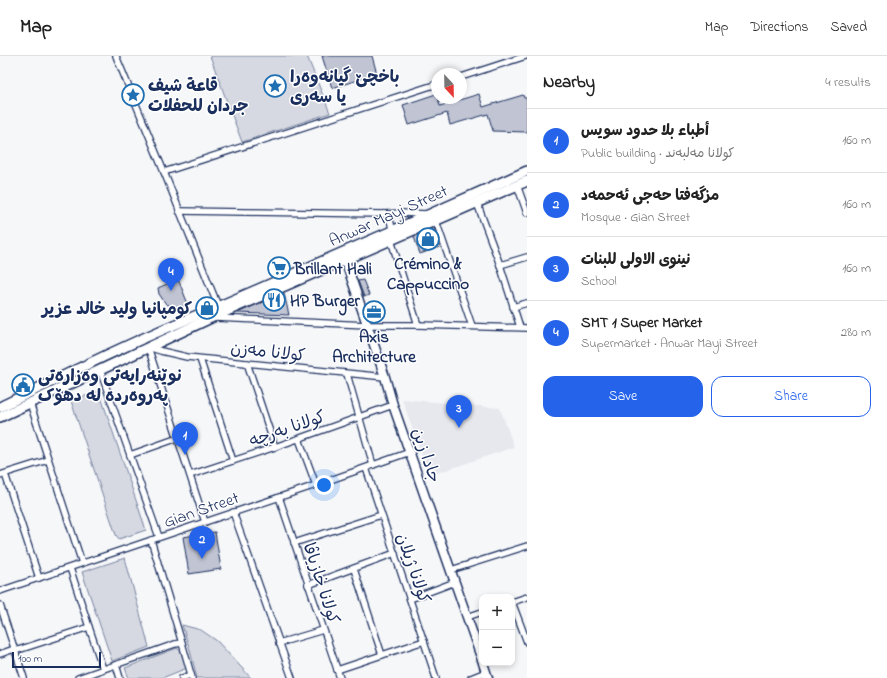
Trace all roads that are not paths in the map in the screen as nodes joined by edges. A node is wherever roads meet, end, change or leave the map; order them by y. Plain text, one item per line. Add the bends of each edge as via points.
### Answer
1 (116, 56) edge
2 (526, 56) edge
3 (467, 75) edge
4 (431, 86) edge
5 (527, 171) edge
6 (164, 172) junction
7 (527, 181) edge
8 (517, 185) junction
9 (477, 203) junction
10 (179, 211) junction
11 (527, 213) edge
12 (384, 214) junction
13 (433, 217) junction
14 (392, 235) junction
15 (527, 257) edge
16 (345, 260) junction
17 (500, 266) junction
18 (294, 278) junction
19 (527, 303) edge
20 (218, 306) junction
21 (513, 307) junction
22 (213, 317) junction
23 (367, 325) junction
24 (418, 325) junction
25 (472, 326) junction
26 (520, 328) junction
27 (527, 328) edge
28 (148, 347) junction
29 (200, 359) junction
30 (247, 363) junction
31 (100, 370) junction
32 (347, 374) junction
33 (386, 377) junction
34 (30, 403) junction
35 (394, 405) junction
36 (0, 407) edge
37 (0, 417) edge
38 (360, 417) junction
39 (178, 438) junction
40 (299, 439) junction
41 (275, 447) junction
42 (410, 452) junction
43 (130, 455) junction
44 (48, 460) junction
45 (233, 461) junction
46 (374, 465) junction
47 (366, 468) junction
48 (2, 474) edge
49 (190, 475) junction
50 (316, 485) junction
51 (279, 497) junction
52 (233, 512) junction
53 (381, 515) junction
54 (205, 522) junction
55 (160, 537) junction
56 (151, 540) junction
57 (294, 543) junction
58 (527, 546) edge
59 (395, 553) junction
60 (82, 564) junction
61 (70, 568) junction
62 (354, 569) junction
63 (451, 570) junction
64 (39, 578) junction
65 (455, 582) junction
66 (308, 585) junction
67 (0, 591) edge
68 (527, 597) edge
69 (410, 599) junction
70 (515, 601) edge
71 (0, 606) edge
72 (515, 610) edge
73 (479, 613) edge
74 (467, 617) junction
75 (88, 627) junction
76 (323, 630) junction
77 (424, 641) junction
78 (527, 642) edge
79 (182, 643) junction
80 (279, 643) junction
81 (14, 650) junction
82 (479, 651) edge
83 (0, 654) edge
84 (382, 655) junction
85 (116, 665) junction
86 (103, 670) junction
87 (337, 670) junction
88 (487, 675) edge
89 (191, 676) edge
90 (24, 678) edge
91 (78, 678) edge
92 (120, 678) edge
93 (182, 678) edge
94 (292, 678) edge
95 (340, 678) edge
96 (436, 678) edge
97 (471, 678) edge

1 - 6 street
2 - 3 street
4 - 6 street
5 - 13 main road, Anwar Mayi Street
6 - 10 street
7 - 8 main road, Anwar Mayi Street
8 - 9 main road, Anwar Mayi Street
8 - 11 street
9 - 13 main road, Anwar Mayi Street
9 - 17 street
10 - 12 street
10 - 20 street
12 - 13 street via 400,212
12 - 14 street via 391,222
13 - 14 main road, Anwar Mayi Street
13 - 25 street
14 - 16 main road, Anwar Mayi Street
14 - 18 main road, Anwar Mayi Street
14 - 24 street
15 - 17 street
16 - 18 main road, Anwar Mayi Street
16 - 23 street, جادا زین
17 - 21 street
18 - 20 main road, Anwar Mayi Street
18 - 22 main road, Anwar Mayi Street
19 - 21 street
20 - 36 main road, Anwar Mayi Street via 96,360
21 - 26 street
22 - 23 street
22 - 28 main road, Anwar Mayi Street
23 - 24 street
23 - 33 street, جادا زین
24 - 25 street
25 - 26 street
26 - 27 street
28 - 29 street, کولانا مەزن
28 - 31 main road, Anwar Mayi Street
28 - 39 street
29 - 30 street, کولانا مەزن
29 - 45 street
30 - 32 street, کولانا مەزن
30 - 41 street
31 - 34 main road, Anwar Mayi Street
31 - 43 street
32 - 33 street, کولانا مەزن
32 - 38 street
33 - 35 street, جادا زین
34 - 37 main road, Anwar Mayi Street
34 - 44 street
35 - 38 street, کولانا بەرچە
35 - 42 street, جادا زین
38 - 40 street, کولانا بەرچە
38 - 46 street
39 - 43 street
39 - 49 street
40 - 41 street, کولانا بەرچە
40 - 50 street
41 - 45 street, کولانا بەرچە
42 - 46 street, Gian Street
42 - 63 street, جادا زین
43 - 55 street
44 - 48 street
44 - 60 street
45 - 49 street, کولانا بەرچە
46 - 47 street, Gian Street
47 - 50 street, Gian Street
47 - 53 street, کولانا ژیلان
48 - 64 street
49 - 54 street
50 - 51 street, Gian Street
51 - 52 street, Gian Street
51 - 57 street, کولانا خازیاڤا
52 - 54 street, Gian Street
52 - 80 street
53 - 57 street
53 - 59 street, کولانا ژیلان
54 - 55 street, Gian Street
55 - 56 street, Gian Street
56 - 60 street, Gian Street
56 - 79 street
57 - 66 street, کولانا خازیاڤا
58 - 63 street
59 - 62 street
59 - 69 street, کولانا ژیلان
60 - 61 street, Gian Street
61 - 64 street, Gian Street
61 - 75 street
62 - 66 street
62 - 84 street
63 - 65 street, جادا زین
64 - 67 street, Gian Street
65 - 69 street
65 - 74 street, جادا زین
66 - 76 street, کولانا خازیاڤا
68 - 70 street
69 - 77 street, کولانا ژیلان
71 - 81 street
72 - 78 street
73 - 74 street
74 - 82 street, جادا زین
75 - 81 street
75 - 86 street
76 - 80 street
76 - 87 street, کولانا خازیاڤا
77 - 84 street
77 - 96 street, کولانا ژیلان
79 - 85 street
79 - 89 street
80 - 94 street
81 - 83 street
81 - 90 street
84 - 87 street
85 - 86 street
85 - 92 street
86 - 91 street
87 - 95 street, کولانا خازیاڤا
88 - 97 street
89 - 93 street

